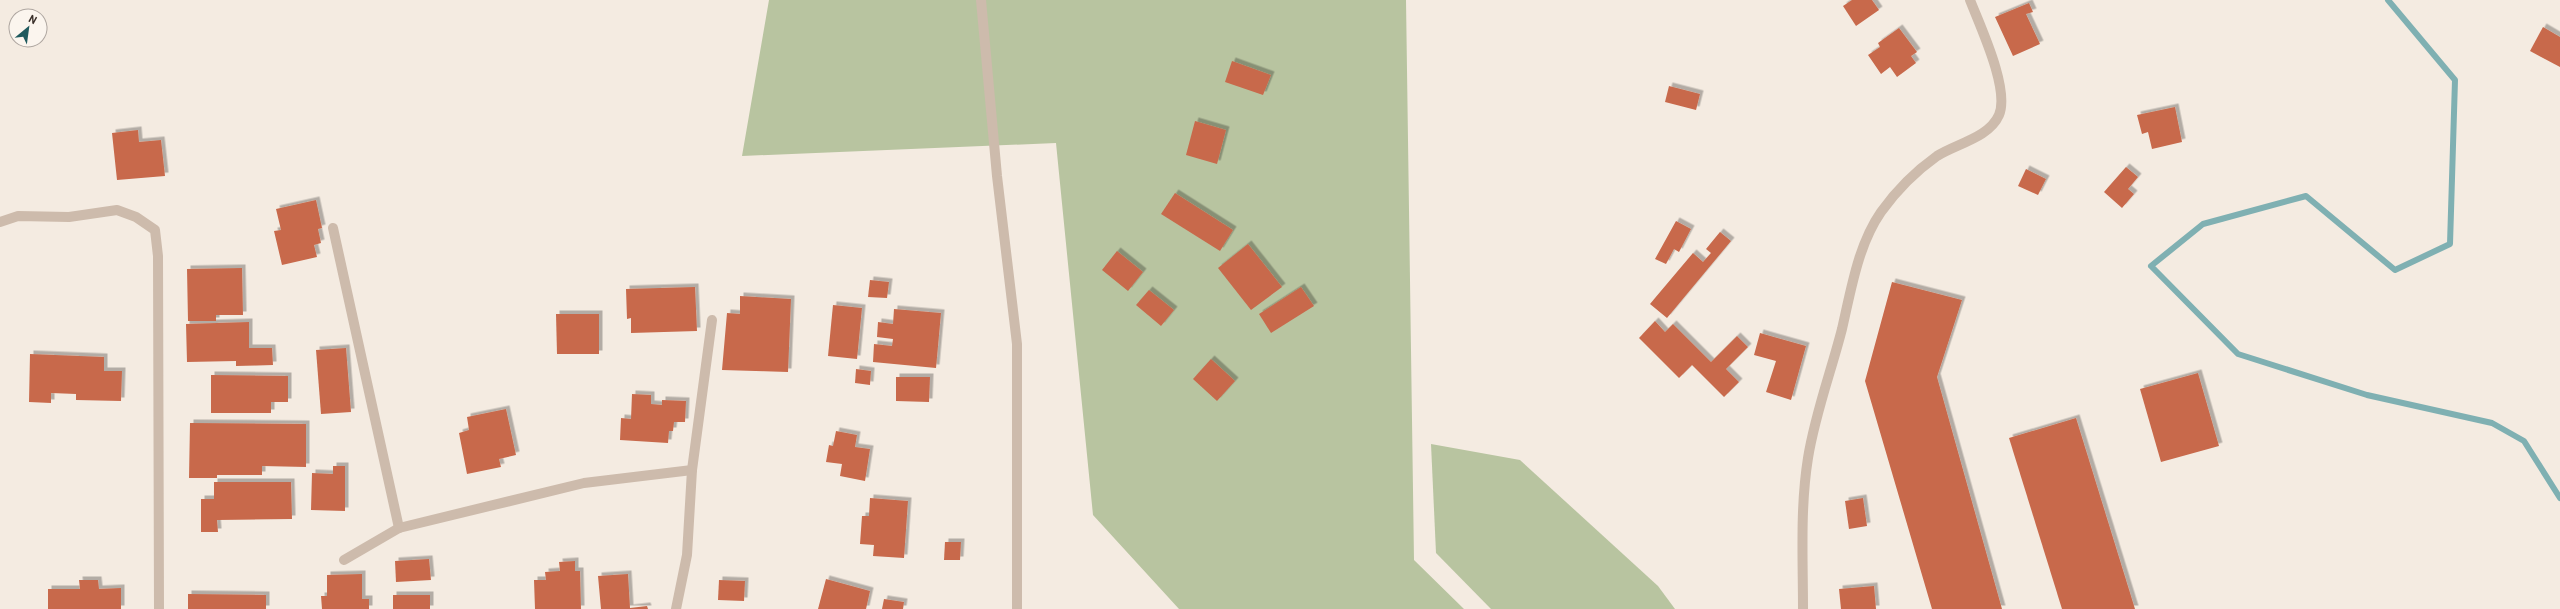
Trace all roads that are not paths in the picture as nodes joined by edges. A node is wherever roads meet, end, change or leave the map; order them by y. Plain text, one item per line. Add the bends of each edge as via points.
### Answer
1 (981, 0) edge
2 (1970, 0) edge
3 (0, 222) edge
4 (333, 228) dead end
5 (712, 320) dead end
6 (692, 470) junction
7 (399, 528) junction
8 (344, 560) dead end
9 (158, 609) edge
10 (676, 609) edge
11 (1017, 609) edge
12 (1803, 609) edge

1 - 11 street via 997,176 1017,344
2 - 12 street via 1993,58 2001,93 1998,115 1980,135 1937,156 1904,185 1880,213 1862,252 1835,358 1818,410 1808,458 1803,502
3 - 9 street via 18,216 69,217 117,210 136,217 155,230 158,256
4 - 7 street
5 - 6 street
6 - 7 street via 584,483
6 - 10 street via 686,555
7 - 8 street

